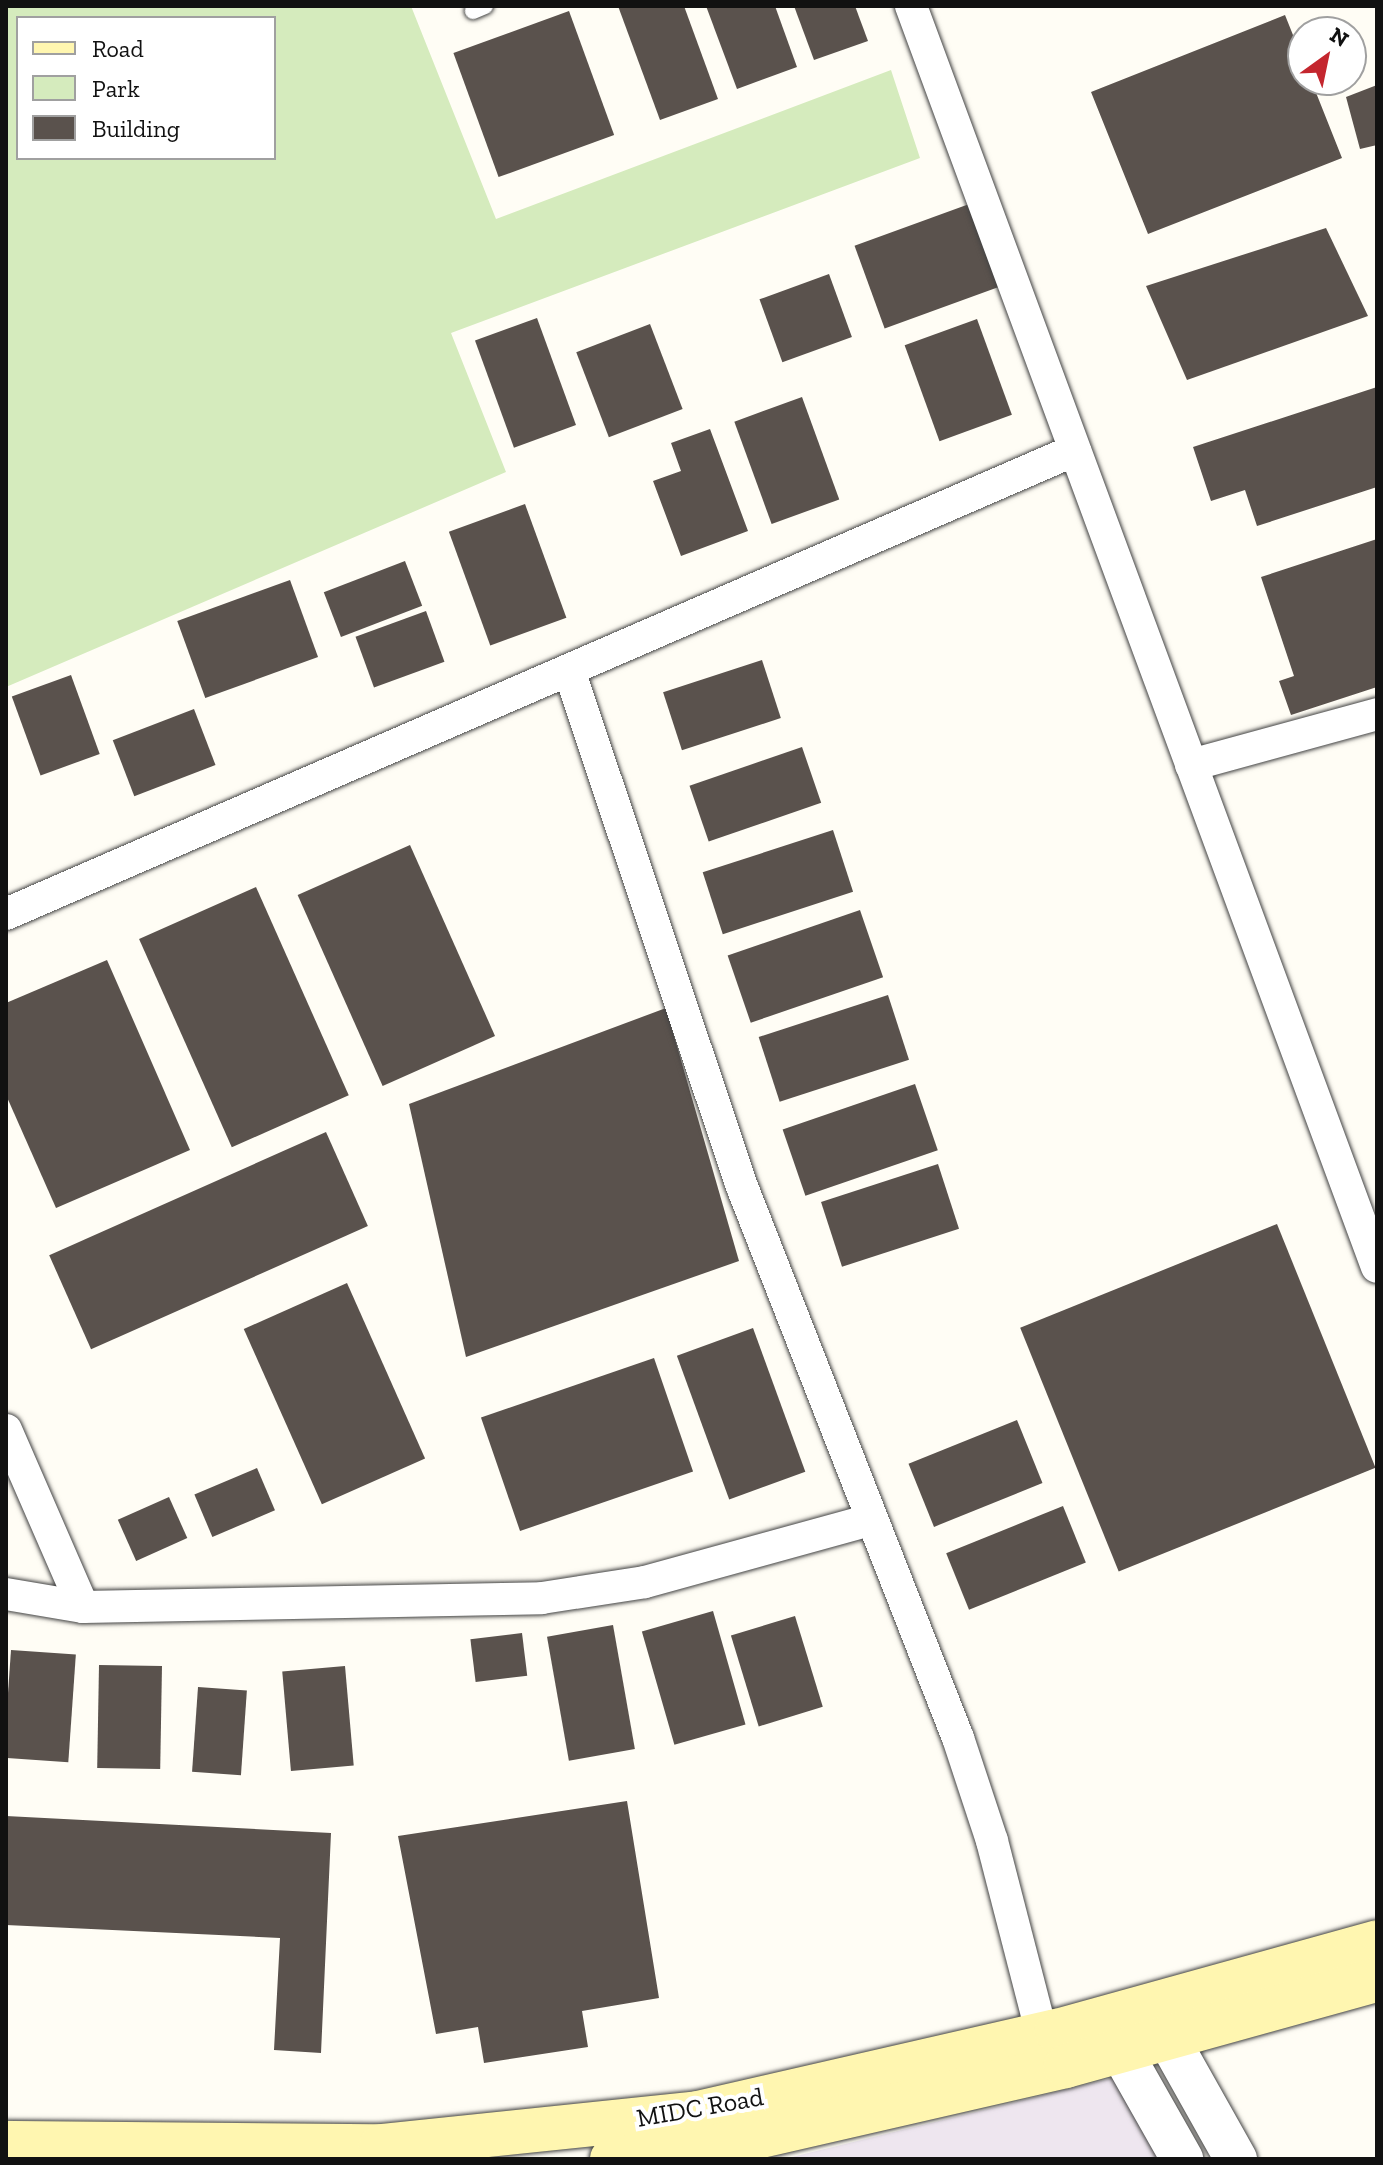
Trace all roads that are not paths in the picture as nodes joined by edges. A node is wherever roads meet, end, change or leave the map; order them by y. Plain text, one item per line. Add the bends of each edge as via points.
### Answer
1 (911, 6) edge
2 (1075, 450) junction
3 (569, 670) junction
4 (1377, 714) edge
5 (1191, 765) junction
6 (6, 914) edge
7 (1377, 1267) edge
8 (6, 1430) edge
9 (870, 1520) junction
10 (6, 1594) edge
11 (83, 1607) junction
12 (1377, 1942) edge
13 (1377, 1980) edge
14 (1159, 2022) junction
15 (1042, 2034) junction
16 (1112, 2035) junction
17 (6, 2143) edge
18 (612, 2159) edge
19 (1182, 2159) edge
20 (1236, 2159) edge

1 - 2 street
2 - 3 street
2 - 5 street
3 - 6 street
3 - 9 street via 741,1184
4 - 5 street
5 - 7 street
8 - 11 street
9 - 11 street via 645,1582 542,1598
9 - 15 street via 958,1738 992,1841
10 - 11 street
12 - 14 main road, MIDC Road
13 - 14 main road, MIDC Road
14 - 16 main road, MIDC Road
14 - 20 street
15 - 16 main road, MIDC Road
15 - 17 main road, MIDC Road via 698,2113 478,2137 305,2149
16 - 18 main road, MIDC Road via 704,2149
16 - 19 street

